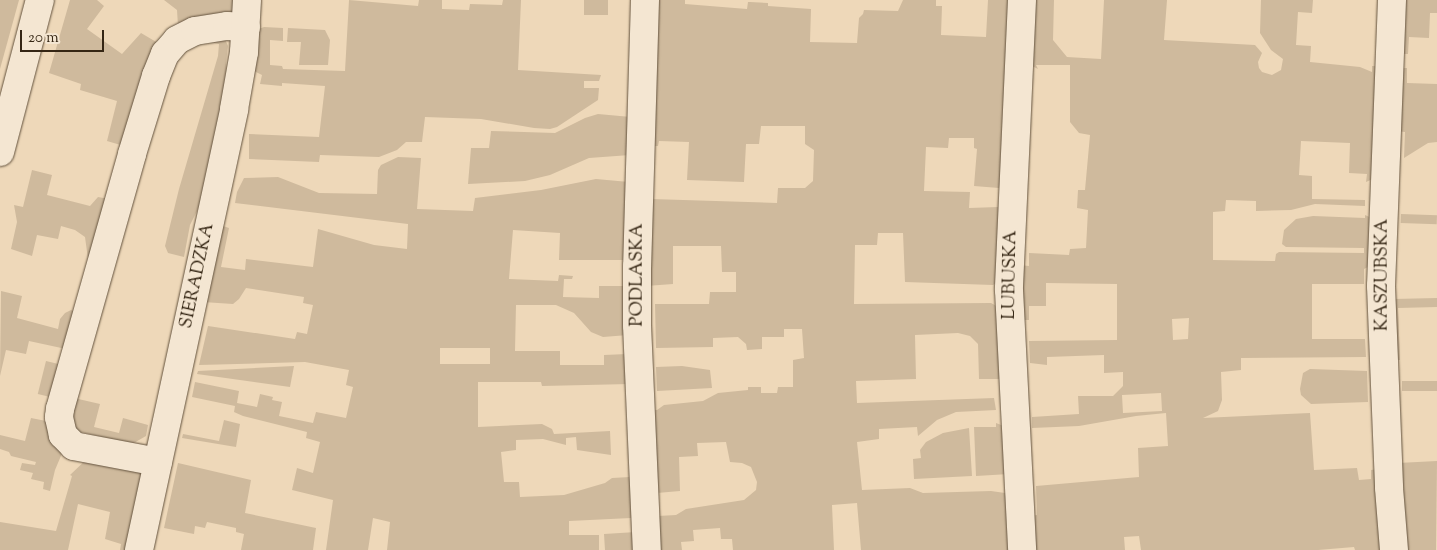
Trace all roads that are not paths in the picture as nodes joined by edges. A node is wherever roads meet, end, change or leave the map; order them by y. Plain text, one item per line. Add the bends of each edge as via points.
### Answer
1 (40, 0) edge
2 (247, 0) edge
3 (645, 0) edge
4 (1022, 0) edge
5 (1392, 0) edge
6 (246, 27) junction
7 (0, 152) edge
8 (158, 462) junction
9 (139, 550) edge
10 (647, 550) edge
11 (1022, 550) edge
12 (1394, 550) edge

1 - 7 street
2 - 6 street, SIERADZKA
3 - 10 street, PODLASKA via 637,267
4 - 11 street, LUBUSKA via 1009,290
5 - 12 street, KASZUBSKA via 1381,293
6 - 8 street, SIERADZKA via 234,108
6 - 8 street via 195,31 177,40 165,54 135,145 60,409 63,435 74,446
8 - 9 street, SIERADZKA

